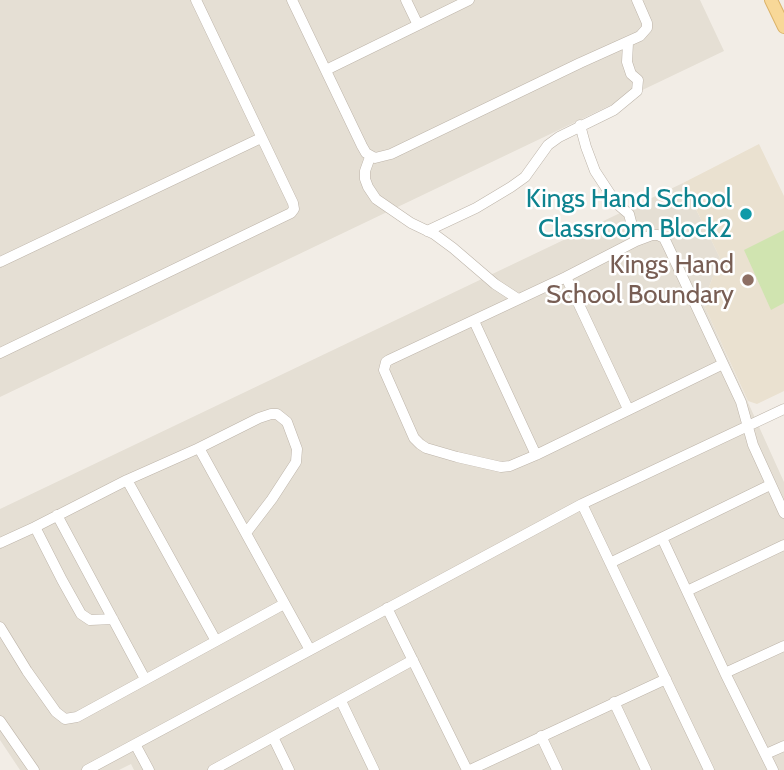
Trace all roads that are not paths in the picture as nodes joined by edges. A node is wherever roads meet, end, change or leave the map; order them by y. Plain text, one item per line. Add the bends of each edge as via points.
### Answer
1 (196, 0) edge
2 (292, 0) edge
3 (406, 0) edge
4 (469, 0) edge
5 (637, 0) edge
6 (777, 5) edge
7 (418, 25) junction
8 (784, 27) edge
9 (628, 43) junction
10 (326, 70) junction
11 (580, 125) junction
12 (261, 138) junction
13 (370, 157) junction
14 (427, 231) junction
15 (636, 241) junction
16 (0, 262) edge
17 (566, 277) junction
18 (518, 299) junction
19 (474, 321) junction
20 (0, 353) edge
21 (723, 364) junction
22 (628, 409) junction
23 (784, 409) edge
24 (747, 426) junction
25 (199, 448) junction
26 (536, 455) junction
27 (127, 480) junction
28 (770, 485) junction
29 (582, 504) junction
30 (784, 513) edge
31 (57, 515) junction
32 (35, 527) junction
33 (246, 533) junction
34 (662, 538) junction
35 (0, 543) edge
36 (784, 545) edge
37 (610, 563) junction
38 (687, 591) junction
39 (285, 604) junction
40 (387, 608) junction
41 (113, 619) junction
42 (0, 627) edge
43 (216, 641) junction
44 (784, 646) edge
45 (310, 650) junction
46 (413, 660) junction
47 (725, 673) junction
48 (666, 679) junction
49 (145, 680) junction
50 (341, 701) junction
51 (614, 702) junction
52 (0, 721) edge
53 (541, 736) junction
54 (273, 737) junction
55 (135, 744) junction
56 (784, 746) edge
57 (766, 754) junction
58 (34, 770) edge
59 (86, 770) edge
60 (149, 770) edge
61 (214, 770) edge
62 (289, 770) edge
63 (374, 770) edge
64 (468, 770) edge
65 (557, 770) edge
66 (646, 770) edge
67 (709, 770) edge
68 (773, 770) edge

1 - 12 street
2 - 10 street
3 - 7 street
4 - 7 street
5 - 9 street via 646,28
6 - 8 main road
7 - 10 street
9 - 11 street via 627,62 638,80 637,91 614,110
9 - 13 street via 391,155
10 - 13 street
11 - 14 street via 548,145 525,177 476,208
11 - 15 street via 595,171 629,214
12 - 16 street
12 - 20 street via 293,203 291,213
13 - 14 street via 365,179 376,199
14 - 18 street
15 - 17 street
15 - 21 street via 652,235 663,238
17 - 18 street
17 - 22 street
18 - 19 street
19 - 26 street
19 - 26 street via 386,362 385,375 414,438 426,448 491,466 510,466
21 - 22 street
21 - 24 street
22 - 26 street
23 - 24 street
24 - 28 street
24 - 29 street
25 - 27 street
25 - 33 street
25 - 33 street via 271,414 287,422 297,449 296,462
27 - 31 street
27 - 43 street
28 - 30 street
28 - 34 street
29 - 37 street
29 - 40 street
31 - 32 street
31 - 41 street
32 - 35 street
32 - 41 street via 81,614 90,620
33 - 39 street
34 - 37 street
34 - 38 street
36 - 38 street
37 - 48 street
38 - 47 street
39 - 43 street
39 - 45 street
40 - 45 street
40 - 46 street
41 - 49 street
42 - 49 street via 65,719
43 - 49 street
44 - 47 street
45 - 55 street
46 - 50 street
46 - 64 street
47 - 57 street
48 - 51 street
48 - 67 street
50 - 54 street
50 - 63 street
51 - 53 street
51 - 66 street
52 - 58 street
53 - 64 street
53 - 65 street
54 - 61 street
54 - 62 street
55 - 59 street
55 - 60 street
56 - 57 street
57 - 68 street

